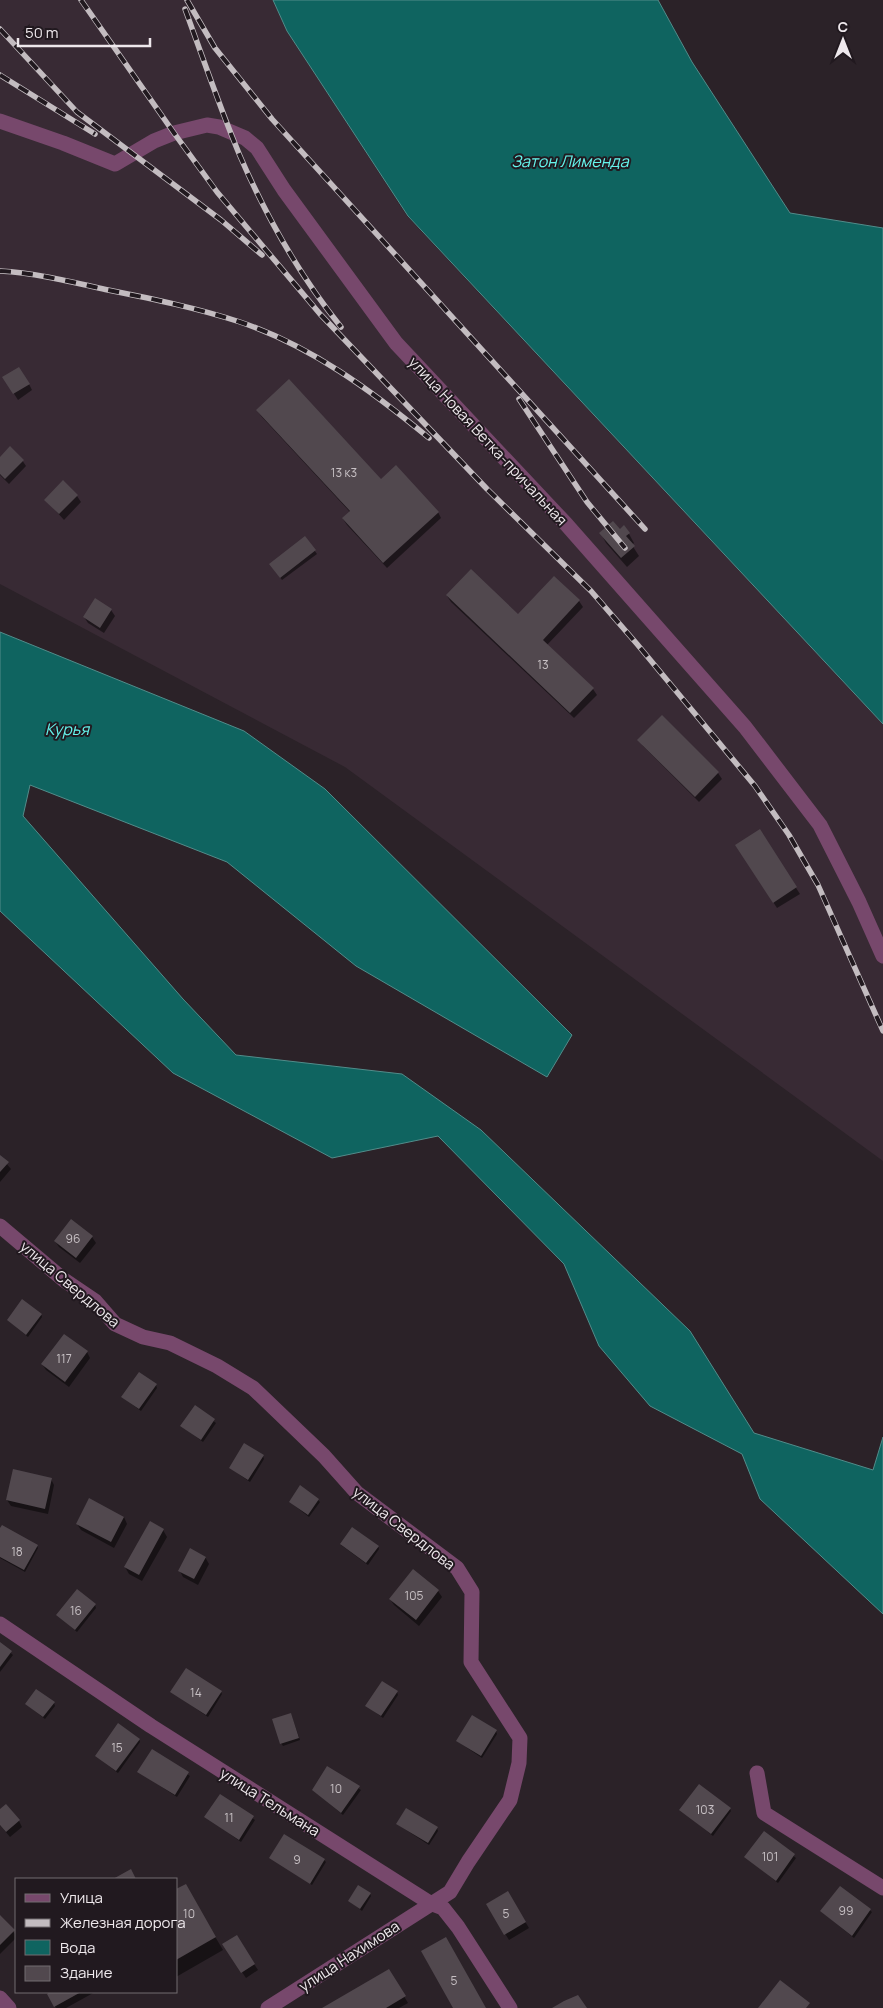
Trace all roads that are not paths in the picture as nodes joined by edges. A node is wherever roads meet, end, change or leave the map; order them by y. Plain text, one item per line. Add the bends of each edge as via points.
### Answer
1 (0, 122) edge
2 (883, 956) edge
3 (0, 1226) edge
4 (0, 1624) edge
5 (757, 1773) dead end
6 (883, 1888) edge
7 (430, 1903) junction
8 (0, 1998) edge
9 (9, 2008) edge
10 (268, 2008) edge
11 (510, 2008) edge

1 - 2 street, улица Новая Ветка-причальная via 115,164 154,141 207,125 245,138 257,148 396,343 566,524 746,727 820,825
3 - 7 street, улица Свердлова via 64,1280 95,1301 115,1324 143,1337 170,1343 253,1388 324,1456 356,1493 457,1568 472,1592 470,1662 520,1738 519,1763 510,1800 450,1892
4 - 7 street, улица Тельмана via 151,1726
5 - 6 street via 764,1813
7 - 10 street, улица Нахимова
7 - 11 street, улица Тельмана via 443,1908 458,1927
8 - 9 street

